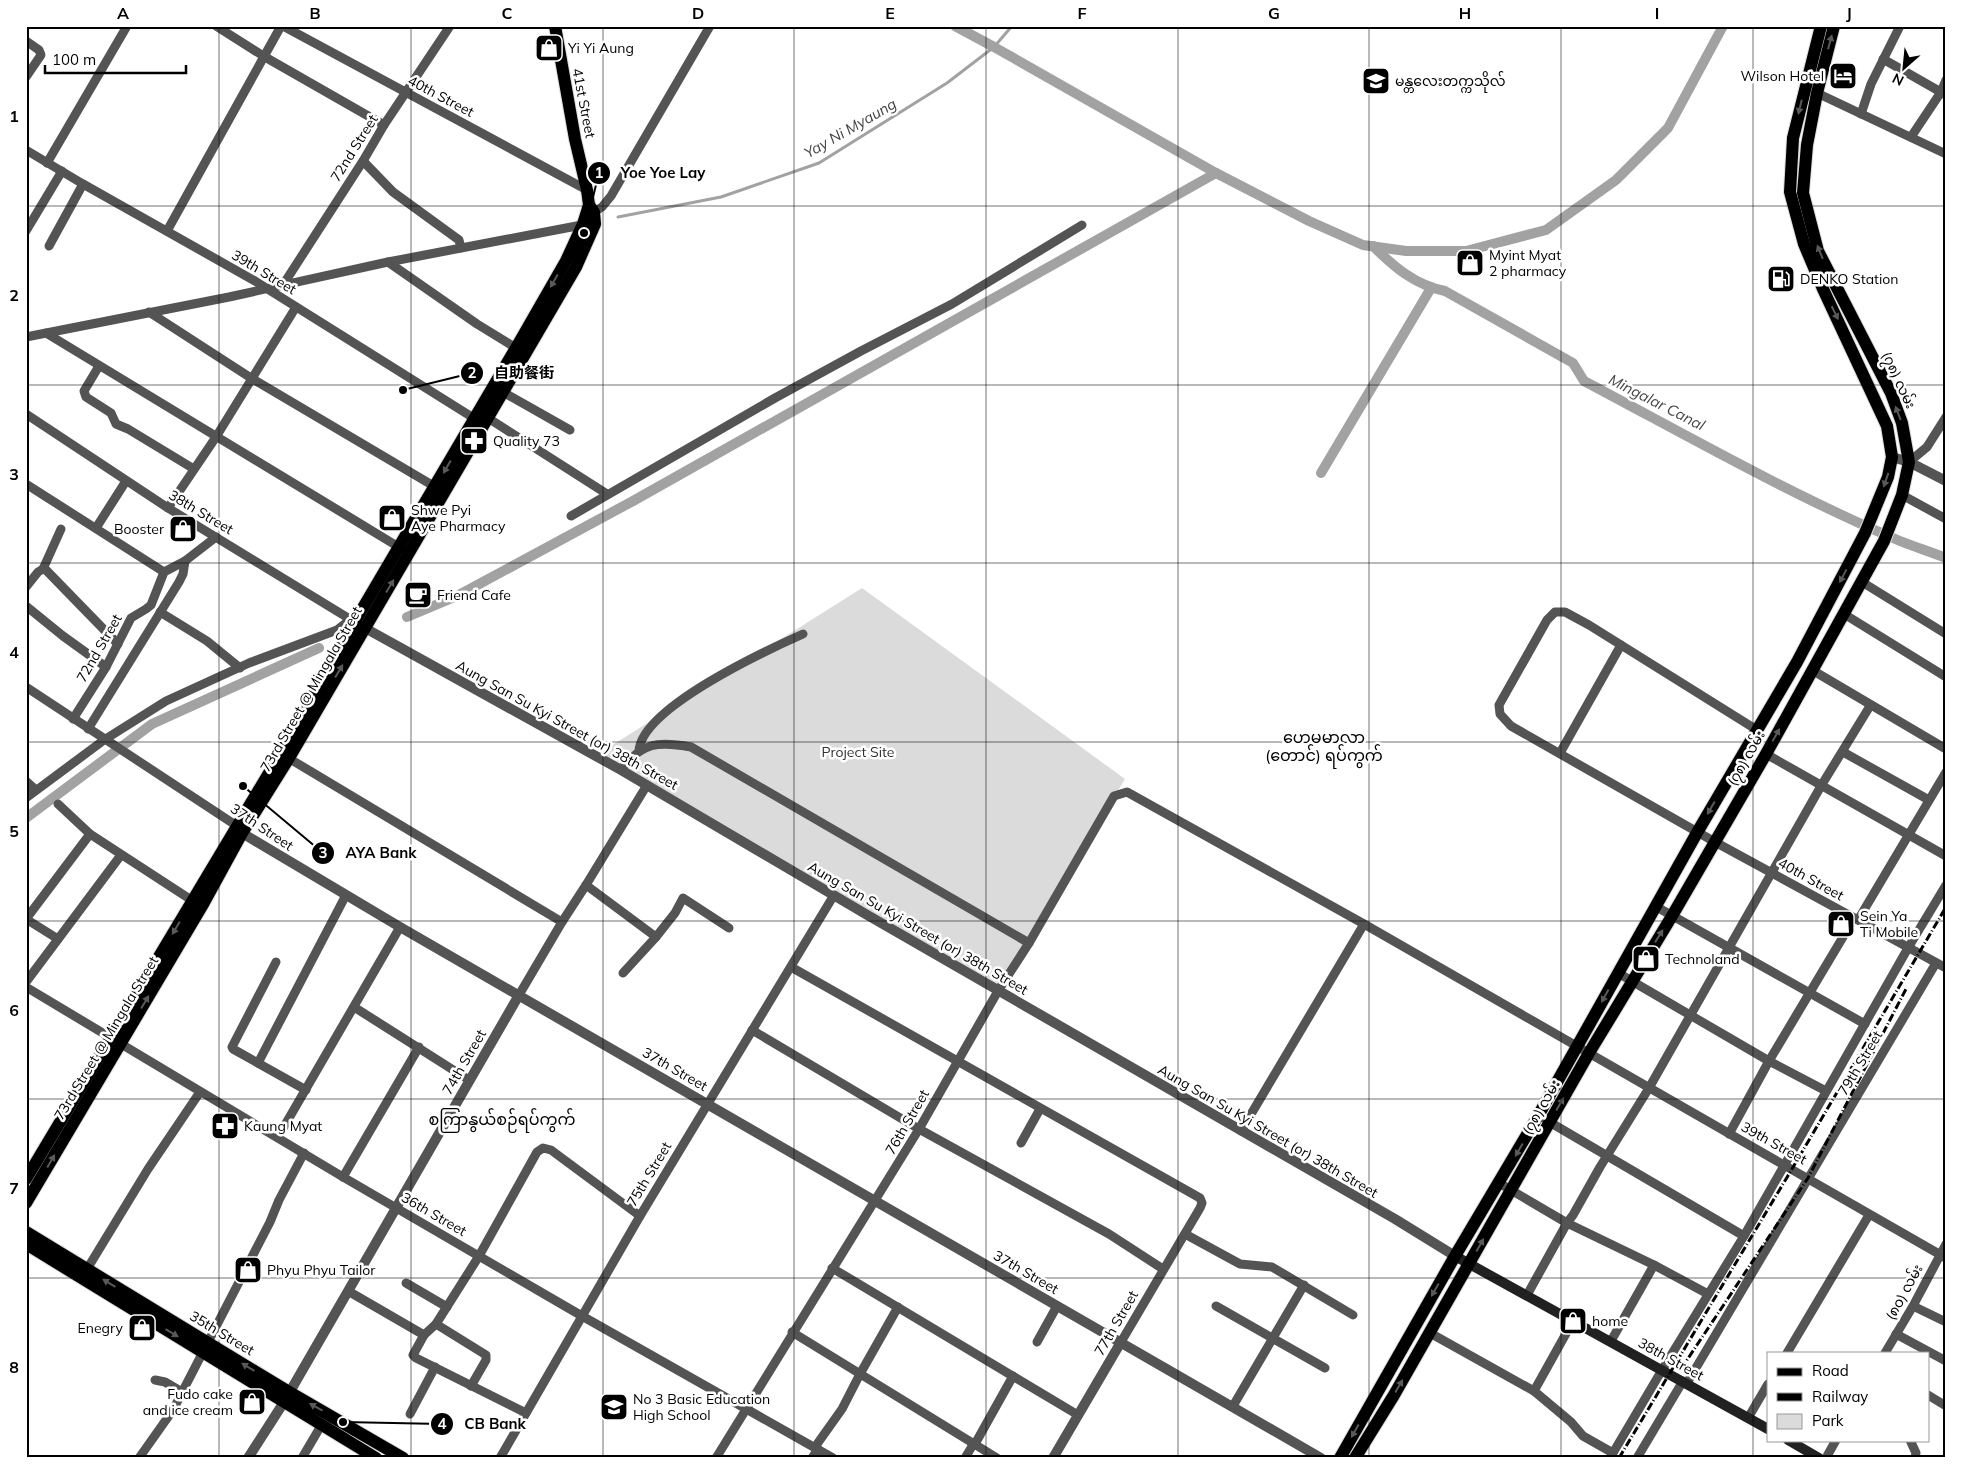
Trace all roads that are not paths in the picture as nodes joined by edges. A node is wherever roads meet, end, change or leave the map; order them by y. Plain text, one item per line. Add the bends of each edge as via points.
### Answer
1 (127, 26) edge
2 (216, 26) edge
3 (282, 26) edge
4 (450, 26) edge
5 (710, 26) edge
6 (1821, 26) edge
7 (1834, 26) edge
8 (1900, 26) edge
9 (553, 28) edge
10 (26, 41) edge
11 (265, 57) junction
12 (1883, 59) junction
13 (26, 76) edge
14 (1946, 80) edge
15 (406, 93) junction
16 (1817, 93) junction
17 (1943, 93) edge
18 (1860, 114) junction
19 (384, 125) junction
20 (1911, 137) junction
21 (26, 150) edge
22 (1946, 154) edge
23 (364, 161) junction
24 (47, 163) junction
25 (62, 171) junction
26 (83, 184) junction
27 (587, 190) junction
28 (590, 216) junction
29 (1082, 225) dead end
30 (26, 231) edge
31 (167, 231) junction
32 (49, 246) dead end
33 (461, 248) junction
34 (388, 262) junction
35 (283, 285) junction
36 (267, 288) junction
37 (296, 307) junction
38 (148, 312) junction
39 (46, 333) junction
40 (26, 337) edge
41 (521, 350) junction
42 (98, 366) junction
43 (251, 378) junction
44 (503, 392) junction
45 (27, 417) edge
46 (1946, 417) edge
47 (482, 420) junction
48 (570, 430) dead end
49 (216, 437) junction
50 (1892, 457) junction
51 (1909, 462) junction
52 (194, 469) junction
53 (126, 481) junction
54 (1946, 481) edge
55 (26, 484) edge
56 (440, 490) junction
57 (607, 494) junction
58 (1902, 495) junction
59 (168, 508) junction
60 (571, 516) dead end
61 (1946, 519) edge
62 (96, 528) junction
63 (61, 529) dead end
64 (216, 537) junction
65 (404, 550) junction
66 (185, 562) junction
67 (43, 569) junction
68 (164, 572) junction
69 (1862, 582) junction
70 (26, 587) edge
71 (26, 606) edge
72 (160, 612) junction
73 (1844, 614) junction
74 (357, 623) junction
75 (803, 634) dead end
76 (1946, 634) edge
77 (118, 644) junction
78 (1621, 645) junction
79 (106, 666) junction
80 (240, 668) junction
81 (1812, 670) junction
82 (1946, 676) edge
83 (26, 687) edge
84 (1870, 706) junction
85 (73, 719) junction
86 (88, 729) junction
87 (1757, 730) junction
88 (107, 741) junction
89 (1946, 749) edge
90 (639, 751) junction
91 (1843, 752) junction
92 (1560, 753) junction
93 (1766, 754) junction
94 (285, 755) junction
95 (621, 770) junction
96 (1946, 772) edge
97 (26, 781) edge
98 (647, 785) junction
99 (1821, 786) junction
100 (36, 790) junction
101 (1114, 796) joint
102 (26, 798) edge
103 (1929, 800) junction
104 (58, 804) dead end
105 (240, 830) junction
106 (1698, 831) junction
107 (90, 834) junction
108 (1908, 836) junction
109 (1715, 842) junction
110 (121, 855) junction
111 (1946, 856) edge
112 (1772, 873) junction
113 (1946, 884) edge
114 (586, 885) junction
115 (346, 895) junction
116 (834, 896) junction
117 (197, 904) junction
118 (1656, 906) junction
119 (1672, 916) junction
120 (26, 919) edge
121 (1858, 920) junction
122 (562, 922) junction
123 (1364, 924) junction
124 (400, 927) junction
125 (729, 928) dead end
126 (656, 937) junction
127 (1843, 938) dead end
128 (58, 939) junction
129 (1029, 943) junction
130 (1728, 948) junction
131 (1908, 948) junction
132 (276, 962) dead end
133 (1936, 963) junction
134 (791, 967) junction
135 (1946, 968) edge
136 (623, 973) dead end
137 (1618, 973) junction
138 (26, 982) edge
139 (1631, 982) junction
140 (26, 987) edge
141 (998, 991) junction
142 (1809, 994) junction
143 (519, 995) junction
144 (354, 1007) junction
145 (1690, 1015) junction
146 (1865, 1024) junction
147 (752, 1030) junction
148 (115, 1041) junction
149 (1577, 1046) junction
150 (419, 1047) junction
151 (1589, 1052) junction
152 (1769, 1061) junction
153 (957, 1062) junction
154 (258, 1063) junction
155 (469, 1080) junction
156 (1649, 1088) junction
157 (306, 1090) junction
158 (1826, 1091) junction
159 (200, 1092) junction
160 (708, 1104) junction
161 (1040, 1109) junction
162 (1544, 1119) junction
163 (919, 1129) junction
164 (1241, 1131) junction
165 (1729, 1134) junction
166 (278, 1138) junction
167 (1022, 1143) dead end
168 (304, 1153) junction
169 (1608, 1157) junction
170 (1785, 1164) junction
171 (343, 1177) junction
172 (1808, 1178) junction
173 (26, 1179) edge
174 (1499, 1183) junction
175 (1511, 1190) junction
176 (876, 1201) junction
177 (26, 1203) edge
178 (396, 1207) junction
179 (1869, 1215) junction
180 (640, 1216) junction
181 (1567, 1223) junction
182 (26, 1232) edge
183 (1185, 1234) junction
184 (1744, 1236) junction
185 (26, 1244) edge
186 (1946, 1244) edge
187 (479, 1256) junction
188 (1455, 1256) junction
189 (1943, 1256) edge
190 (1469, 1264) junction
191 (1654, 1265) junction
192 (832, 1268) junction
193 (1163, 1269) junction
194 (84, 1274) junction
195 (406, 1283) dead end
196 (1304, 1285) junction
197 (348, 1291) junction
198 (1708, 1294) junction
199 (1527, 1296) junction
200 (1057, 1306) junction
201 (1216, 1306) dead end
202 (1913, 1306) junction
203 (447, 1307) junction
204 (898, 1308) junction
205 (582, 1316) junction
206 (1353, 1316) dead end
207 (1573, 1320) junction
208 (1946, 1322) edge
209 (436, 1324) junction
210 (792, 1332) junction
211 (1430, 1333) junction
212 (1896, 1334) junction
213 (424, 1335) junction
214 (1273, 1338) junction
215 (1610, 1341) junction
216 (1037, 1342) dead end
217 (1121, 1342) junction
218 (205, 1347) junction
219 (1788, 1352) edge
220 (1886, 1352) edge
221 (1929, 1352) edge
222 (1930, 1352) edge
223 (1946, 1361) edge
224 (435, 1367) junction
225 (1325, 1368) dead end
226 (1662, 1370) junction
227 (860, 1374) junction
228 (1013, 1376) junction
229 (155, 1380) dead end
230 (1685, 1382) junction
231 (471, 1386) junction
232 (1767, 1386) edge
233 (1534, 1391) junction
234 (182, 1392) junction
235 (287, 1397) junction
236 (1930, 1397) edge
237 (1233, 1406) junction
238 (1946, 1406) edge
239 (746, 1408) junction
240 (526, 1413) junction
241 (410, 1414) dead end
242 (1078, 1415) junction
243 (1748, 1418) junction
244 (322, 1424) junction
245 (1767, 1428) edge
246 (1791, 1442) edge
247 (1835, 1442) edge
248 (1911, 1442) edge
249 (974, 1444) junction
250 (816, 1448) junction
251 (1612, 1456) edge
252 (374, 1457) edge
253 (140, 1458) edge
254 (248, 1458) edge
255 (302, 1458) edge
256 (403, 1458) edge
257 (500, 1458) edge
258 (716, 1458) edge
259 (812, 1458) edge
260 (833, 1458) edge
261 (966, 1458) edge
262 (997, 1458) edge
263 (1053, 1458) edge
264 (1321, 1458) edge
265 (1340, 1458) edge
266 (1355, 1458) edge
267 (1637, 1458) edge
268 (1819, 1458) edge
269 (1826, 1458) edge
270 (1915, 1458) edge

1 - 24 street
2 - 11 street
3 - 11 street
3 - 15 street, 40th Street
4 - 15 street, 72nd Street
5 - 28 street via 611,196
6 -> 50 main road, (၇၈) လမ်း via 1793,138 1790,192 1804,244 1887,426
16 -> 7 main road, (၇၈) လမ်း
8 - 12 street
9 - 27 main road, 41st Street
10 - 13 street via 41,55
11 - 19 street
11 - 31 street
12 - 17 street
12 - 18 street
14 - 17 street
15 - 19 street, 72nd Street
15 - 27 street, 40th Street
16 - 18 street
51 -> 16 main road, (၇၈) လမ်း via 1902,423 1891,394 1818,251 1803,193 1807,145
17 - 20 street
18 - 20 street
19 - 23 street, 72nd Street
20 - 22 street
21 - 24 street, 39th Street
23 - 33 street via 393,192 459,240
23 - 35 street, 72nd Street
24 - 25 street, 39th Street
25 - 26 street, 39th Street
25 - 30 street
26 - 31 street, 39th Street
26 - 32 street
27 - 28 main road, 41st Street
28 - 33 street
28 - 41 main road, 73rd Street @ Mingala Street via 571,264
29 - 57 street via 952,304 854,354
31 - 36 street, 39th Street
33 - 34 street
34 - 35 street
34 - 41 street via 477,324
35 - 36 street
36 - 37 street, 39th Street
36 - 38 street
37 - 43 street
37 - 47 street, 39th Street
38 - 39 street
38 - 43 street
39 - 40 street
39 - 42 street
41 - 44 main road, 73rd Street @ Mingala Street
41 - 47 main road, 73rd Street @ Mingala Street
42 - 49 street
42 - 52 street via 84,391 86,397 111,413 116,424
43 - 49 street
43 - 56 street
44 - 47 main road, 73rd Street @ Mingala Street
44 - 48 street
45 - 53 street, 38th Street
46 - 51 street via 1927,447
47 - 56 main road, 73rd Street @ Mingala Street
47 - 57 street, 39th Street
49 - 52 street
49 - 65 street
50 - 51 street
50 -> 87 main road, (၇၈) လမ်း via 1888,477 1866,533
51 - 54 street
51 - 58 main road, (၇၈) လမ်း
52 - 59 street
53 - 59 street, 38th Street
53 - 62 street
55 - 62 street
56 - 65 main road, 73rd Street @ Mingala Street
57 - 60 street
58 - 61 street
58 - 69 main road, (၇၈) လမ်း via 1884,541
59 - 64 street, 38th Street
62 - 68 street
63 - 67 street
64 - 66 street
64 - 74 street, 38th Street
65 - 74 main road, 73rd Street @ Mingala Street
66 - 68 street
66 - 72 street via 183,574
67 - 70 street
67 - 77 street
68 - 77 street, 72nd Street via 151,605 131,618
69 - 73 main road, (၇၈) လမ်း
69 - 76 street
71 - 79 street
72 - 80 street via 207,641
72 - 86 street
73 - 81 main road, (၇၈) လမ်း
73 - 82 street
74 - 80 street
74 - 94 main road, 73rd Street @ Mingala Street
74 - 95 street, Aung San Su Kyi Street (or) 38th Street
75 - 90 street via 736,666 684,698 655,723 640,743
77 - 79 street, 72nd Street
78 - 87 street
78 - 92 street
78 - 92 street, 40th Street via 1565,612 1555,612 1547,620 1499,705 1500,714 1511,726
79 - 85 street, 72nd Street
80 - 88 street via 166,701
81 - 84 street
93 -> 81 main road, (၇၈) လမ်း
83 - 85 street, 37th Street
84 - 89 street
84 - 91 street
85 - 86 street, 37th Street
86 - 88 street, 37th Street
87 -> 106 main road, (၇၈) လမ်း
88 - 100 street
88 - 105 street, 37th Street
90 - 95 street
90 - 129 street via 651,744 672,743 691,747
91 - 99 street
91 - 103 street
92 - 106 street, 40th Street
93 - 99 street
93 - 109 main road, (၇၈) လမ်း
94 - 105 main road, 73rd Street @ Mingala Street
94 - 122 street
95 - 98 street, Aung San Su Kyi Street (or) 38th Street
96 - 103 street
97 - 100 street
98 - 114 street, 74th Street
98 - 116 street, Aung San Su Kyi Street (or) 38th Street
99 - 108 street
99 - 112 street
100 - 102 street
101 - 123 street, 39th Street via 1127,792
101 - 129 street, 76th Street
103 - 108 street
104 - 107 street
105 - 115 street, 37th Street
105 - 117 main road, 73rd Street @ Mingala Street
106 - 109 street, 40th Street
106 - 118 main road, (၇၈) လမ်း
107 - 110 street
107 - 120 street
108 - 111 street
108 - 121 street
109 - 112 street, 40th Street
109 - 119 main road, (၇၈) လမ်း
110 - 117 street
110 - 128 street
112 - 121 street, 40th Street
112 - 130 street
113 - 131 street, 79th Street
114 - 122 street, 74th Street
114 - 126 street
115 - 124 street, 37th Street
115 - 154 street
116 - 134 street, 75th Street
116 - 141 street, Aung San Su Kyi Street (or) 38th Street
117 - 148 main road, 73rd Street @ Mingala Street
118 - 119 street
118 - 137 main road, (၇၈) လမ်း
119 - 130 street
139 -> 119 main road, (၇၈) လမ်း
120 - 128 street
121 - 131 street, 40th Street
122 - 143 street, 74th Street
123 - 149 street, 39th Street
123 - 164 street
124 - 143 street, 37th Street
124 - 144 street
125 - 126 street via 683,898
126 - 136 street
127 - 142 street
128 - 138 street
129 - 141 street, 76th Street
130 - 142 street
130 - 145 street
131 - 133 street, 40th Street
131 - 146 street, 79th Street
132 - 154 street via 232,1044 233,1049
133 - 135 street, 40th Street
133 - 172 street, 79th Street
134 - 147 street, 75th Street
134 - 153 street
137 - 139 street
137 -> 149 main road, (၇၈) လမ်း
139 - 145 street
139 - 151 main road, (၇၈) လမ်း
140 - 148 street, 36th Street
141 - 153 street, 76th Street
141 - 164 street, Aung San Su Kyi Street (or) 38th Street
142 - 146 street
142 - 152 street
143 - 155 street, 74th Street
143 - 160 street, 37th Street
144 - 150 street
144 - 157 street
145 - 152 street
145 - 156 street
146 - 158 street, 79th Street
147 - 160 street, 75th Street
147 - 163 street
148 - 159 street, 36th Street
148 - 173 main road, 73rd Street @ Mingala Street
177 -> 148 main road, 73rd Street @ Mingala Street
149 - 151 street, 39th Street
149 - 162 main road, (၇၈) လမ်း
150 - 155 street
150 - 171 street
151 - 156 street, 39th Street
162 -> 151 main road, (၇၈) လမ်း
152 - 158 street
152 - 165 street
153 - 161 street
153 - 163 street, 76th Street
154 - 157 street
155 - 178 street, 74th Street
156 - 165 street, 39th Street
156 - 169 street
157 - 166 street
158 - 170 street, 79th Street
159 - 166 street, 36th Street
159 - 194 street
160 - 176 street, 37th Street
160 - 180 street, 75th Street
161 - 167 street
161 - 183 street, 77th Street via 1200,1198 1202,1203
162 - 169 street
162 -> 174 main road, (၇၈) လမ်း
162 - 175 main road, (၇၈) လမ်း
163 - 176 street, 76th Street
163 - 193 street via 1109,1234
164 - 188 street, Aung San Su Kyi Street (or) 38th Street
165 - 170 street, 39th Street
166 - 168 street, 36th Street
168 - 171 street, 36th Street
168 - 218 street
169 - 181 street
169 - 184 street
170 - 172 street, 39th Street
170 - 184 street, 79th Street
171 - 178 street, 36th Street
172 - 179 street, 39th Street
172 - 230 street, 79th Street
174 - 175 street
174 - 188 main road, (၇၈) လမ်း
175 - 181 street
190 -> 175 main road, (၇၈) လမ်း
176 - 192 street, 76th Street
176 - 200 street, 37th Street
178 - 187 street, 36th Street
178 - 197 street, 74th Street
179 - 189 street, 39th Street
179 - 219 street
180 - 187 street via 551,1150 543,1148 537,1152
180 - 205 street, 75th Street
181 - 191 street
181 - 199 street
182 - 194 main road, 35th Street
183 - 193 street, 77th Street
183 - 196 street via 1232,1260 1251,1266 1272,1267
184 - 198 street, 79th Street
185 - 194 main road, 35th Street
186 - 189 street, (၈၀) လမ်း
187 - 203 street
187 - 205 street, 36th Street
188 - 190 main road, 38th Street
188 -> 265 main road, (၇၈) လမ်း
189 - 202 street, (၈၀) လမ်း
190 - 199 main road, 38th Street
190 - 211 main road, (၇၈) လမ်း
191 - 198 street
191 - 215 street
192 - 204 street
192 - 210 street, 76th Street
193 - 217 street, 77th Street
194 - 218 main road, 35th Street
195 - 203 street
196 - 206 street
196 - 214 street
197 - 213 street
197 - 235 street, 74th Street
198 - 226 street, 79th Street
199 - 207 main road, 38th Street
200 - 216 street
200 - 217 street, 37th Street
201 - 214 street
202 - 208 street
202 - 212 street, (၈၀) လမ်း
203 - 209 street
204 - 227 street
204 - 228 street
205 - 239 street, 36th Street
205 - 240 street, 75th Street
207 - 215 main road, 38th Street
207 - 233 street
209 - 213 street
209 - 231 street via 486,1356
210 - 227 street
210 - 239 street, 76th Street
211 - 233 street
266 -> 211 main road, (၇၈) လမ်း
212 - 220 street, (၈၀) လမ်း
212 - 221 street
213 - 224 street via 413,1355
214 - 225 street
214 - 237 street
215 - 226 main road, 38th Street
217 - 237 street, 37th Street
217 - 242 street, 77th Street
218 - 234 street
218 - 235 main road, 35th Street
222 - 223 street
224 - 231 street
224 - 241 street
226 - 230 main road, 38th Street
226 - 251 street, 79th Street
227 - 249 street
227 - 250 street
228 - 242 street
228 - 249 street
229 - 234 street
230 - 243 main road, 38th Street
230 - 267 street, 79th Street
231 - 240 street
232 - 243 street
233 - 251 street via 1583,1436
234 - 253 street
235 - 244 main road, 35th Street
235 - 254 street, 74th Street
256 -> 235 main road, 35th Street
236 - 238 street
237 - 264 street, 37th Street
239 - 250 street, 36th Street
239 - 258 street, 76th Street
240 - 257 street, 75th Street
242 - 263 street, 77th Street
243 - 245 main road, 38th Street
244 - 252 main road, 35th Street
244 - 255 street
246 - 268 main road
247 - 269 street
248 - 270 street
249 - 261 street
249 - 262 street
250 - 259 street
250 - 260 street, 36th Street

